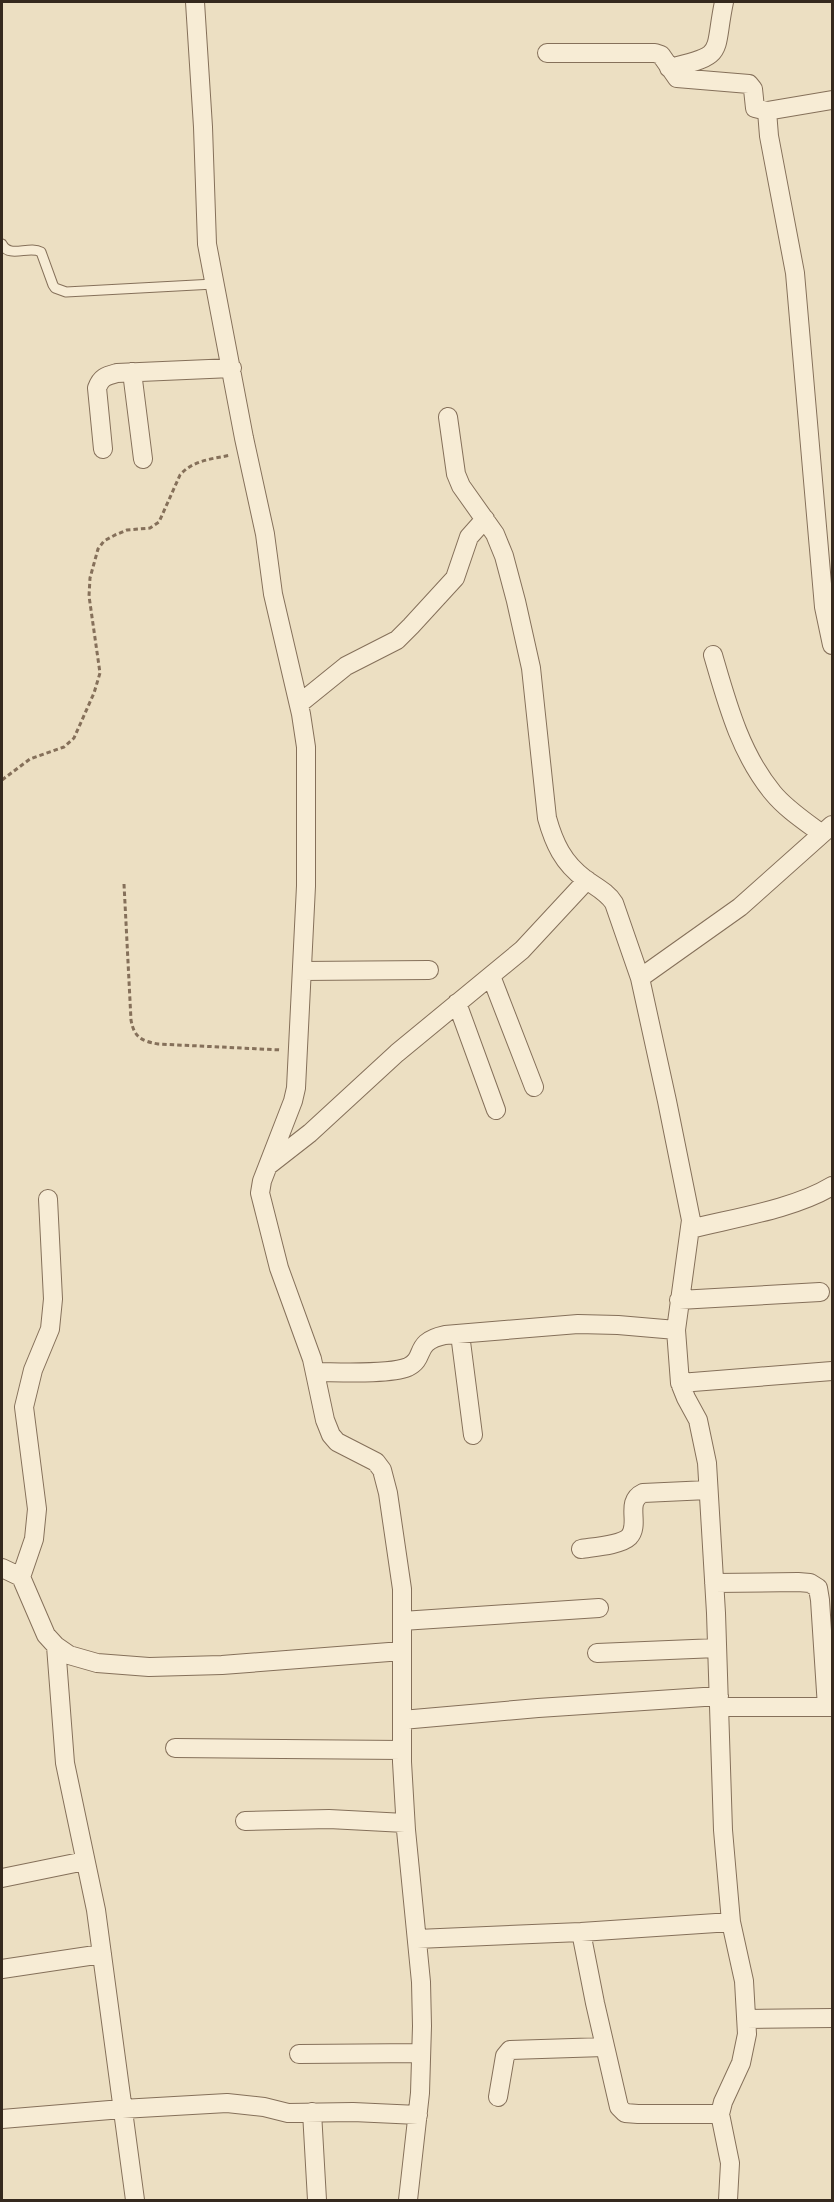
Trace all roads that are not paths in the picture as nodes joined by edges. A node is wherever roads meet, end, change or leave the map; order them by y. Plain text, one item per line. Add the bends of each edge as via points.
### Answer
1 (195, 2) edge
2 (724, 2) edge
3 (547, 53) dead end
4 (669, 68) junction
5 (832, 100) edge
6 (767, 111) junction
7 (2, 244) edge
8 (214, 284) junction
9 (232, 368) junction
10 (132, 372) junction
11 (448, 417) dead end
12 (104, 449) dead end
13 (143, 459) dead end
14 (485, 519) junction
15 (831, 635) edge
16 (712, 655) dead end
17 (299, 704) junction
18 (827, 830) edge
19 (587, 880) junction
20 (429, 970) dead end
21 (302, 971) junction
22 (491, 976) junction
23 (640, 978) junction
24 (458, 1003) junction
25 (534, 1088) dead end
26 (496, 1110) dead end
27 (268, 1166) junction
28 (832, 1186) edge
29 (48, 1199) dead end
30 (690, 1229) junction
31 (820, 1292) dead end
32 (679, 1300) junction
33 (676, 1330) junction
34 (460, 1334) junction
35 (832, 1371) edge
36 (315, 1372) junction
37 (680, 1383) junction
38 (473, 1435) dead end
39 (708, 1490) junction
40 (581, 1549) dead end
41 (2, 1568) edge
42 (21, 1577) junction
43 (714, 1583) junction
44 (599, 1608) dead end
45 (402, 1621) junction
46 (56, 1646) junction
47 (717, 1648) junction
48 (402, 1651) junction
49 (597, 1653) dead end
50 (719, 1702) junction
51 (830, 1707) edge
52 (402, 1720) junction
53 (175, 1748) dead end
54 (402, 1750) junction
55 (245, 1821) dead end
56 (405, 1823) junction
57 (85, 1861) junction
58 (2, 1878) edge
59 (731, 1922) junction
60 (581, 1932) junction
61 (417, 1939) junction
62 (102, 1954) junction
63 (2, 1969) edge
64 (832, 2018) edge
65 (746, 2019) junction
66 (604, 2047) junction
67 (421, 2053) junction
68 (299, 2054) dead end
69 (498, 2097) dead end
70 (122, 2109) junction
71 (312, 2112) junction
72 (720, 2114) junction
73 (418, 2115) junction
74 (2, 2119) edge
75 (135, 2200) edge
76 (317, 2200) edge
77 (408, 2200) edge
78 (728, 2200) edge

1 - 8 street via 205,227
2 - 4 street via 718,45 712,54
3 - 4 street via 655,53 661,55
4 - 6 street via 683,80 749,84 756,108
5 - 6 street
6 - 15 street via 795,273 825,607
7 - 8 lane via 7,251 37,249 55,288 66,292
8 - 9 street
9 - 10 street
9 - 17 street via 273,594
10 - 12 street via 105,376 100,381
10 - 13 street
11 - 14 street via 456,474
14 - 17 street via 469,537 455,578 397,640 345,666
14 - 19 street via 504,556 531,668 547,818 553,840 566,862
16 - 18 street via 732,720 762,778 785,805
17 - 21 street via 308,776
18 - 23 street via 740,907
19 - 22 street via 522,950
19 - 23 street via 615,903
20 - 21 street
21 - 27 street via 293,1101
22 - 24 street
22 - 25 street
23 - 30 street via 689,1206
24 - 26 street
24 - 27 street
27 - 36 street via 260,1193 262,1205
28 - 30 street via 790,1204
29 - 42 street via 53,1299 50,1329 33,1370 24,1407 37,1509 34,1539
30 - 32 street
31 - 32 street
32 - 33 street
33 - 34 street via 578,1324
33 - 37 street
34 - 36 street via 432,1338 424,1343 411,1366 397,1370
34 - 38 street
35 - 37 street
36 - 45 street via 331,1435 376,1462 382,1470 402,1589
37 - 39 street via 702,1432
39 - 40 street via 643,1493 633,1503 630,1536
39 - 43 street
41 - 42 street
42 - 46 street via 46,1635
43 - 47 street
43 - 51 street via 798,1582 818,1588
44 - 45 street
45 - 48 street
46 - 48 street via 69,1655 97,1663 149,1667
46 - 57 street via 65,1763
47 - 49 street
47 - 50 street
48 - 52 street
50 - 51 street
50 - 52 street via 538,1707
50 - 59 street
52 - 54 street
53 - 54 street
54 - 56 street
55 - 56 street via 329,1819
56 - 61 street
57 - 58 street
57 - 62 street
59 - 60 street
59 - 65 street via 744,1981
60 - 61 street
60 - 66 street
61 - 67 street
62 - 63 street
62 - 70 street
64 - 65 street
65 - 72 street via 745,2051
66 - 69 street via 510,2050 505,2056
66 - 72 street via 619,2107 625,2113
67 - 68 street
67 - 73 street
70 - 71 street via 226,2103 288,2113
70 - 74 street
70 - 75 street
71 - 73 street
71 - 76 street
72 - 78 street via 730,2163
73 - 77 street

